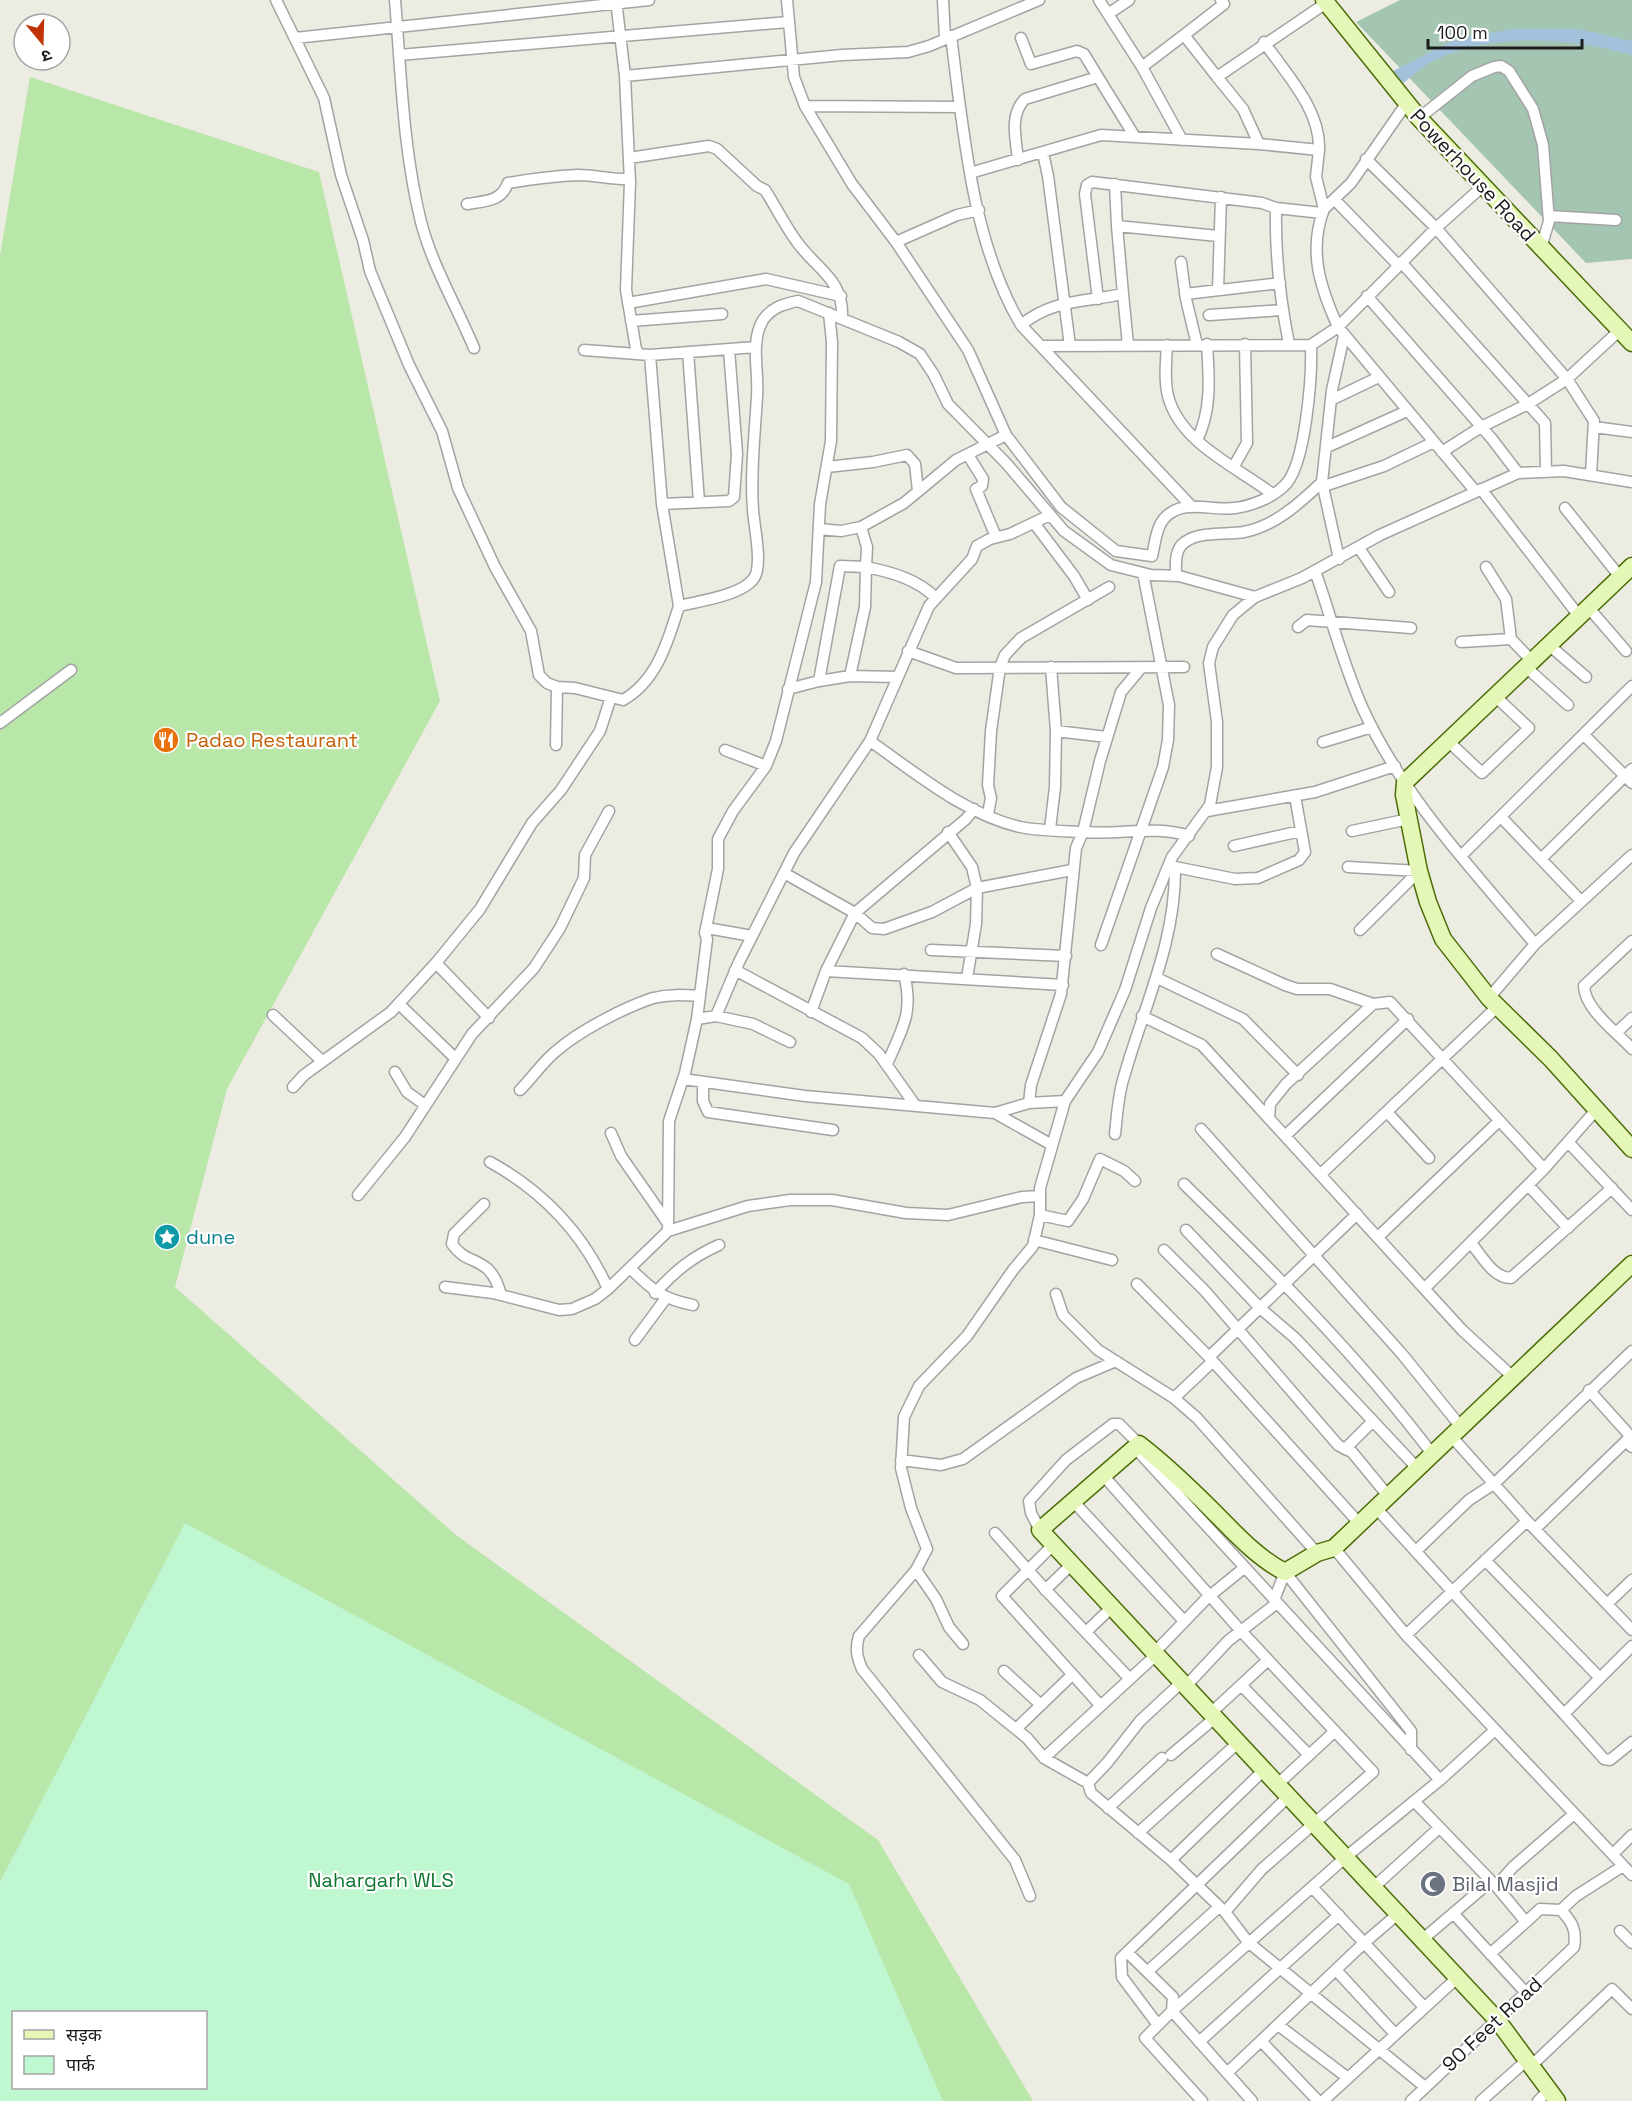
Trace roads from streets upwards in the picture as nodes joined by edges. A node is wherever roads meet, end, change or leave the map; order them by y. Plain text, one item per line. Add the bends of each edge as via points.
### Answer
1 (276, 0) edge
2 (395, 0) edge
3 (649, 0) edge
4 (787, 0) edge
5 (943, 0) edge
6 (1040, 0) edge
7 (1099, 0) edge
8 (1129, 0) edge
9 (616, 1) edge
10 (1225, 1) edge
11 (1325, 1) edge
12 (1108, 14) junction
13 (788, 22) junction
14 (397, 27) junction
15 (1184, 35) junction
16 (620, 37) junction
17 (948, 37) junction
18 (295, 38) junction
19 (1020, 38) dead end
20 (1264, 42) junction
21 (399, 56) junction
22 (792, 60) junction
23 (1142, 67) junction
24 (625, 76) junction
25 (1217, 76) junction
26 (1098, 77) junction
27 (1404, 101) junction
28 (805, 106) junction
29 (960, 107) junction
30 (1419, 118) junction
31 (1135, 137) junction
32 (1182, 140) junction
33 (1259, 144) junction
34 (1319, 150) junction
35 (1043, 153) junction
36 (629, 158) junction
37 (1366, 159) junction
38 (1018, 160) junction
39 (970, 173) junction
40 (630, 179) junction
41 (1115, 184) junction
42 (1483, 186) junction
43 (1221, 197) junction
44 (1335, 200) junction
45 (467, 204) dead end
46 (1276, 208) junction
47 (979, 210) junction
48 (1323, 211) junction
49 (1549, 216) junction
50 (1616, 220) dead end
51 (1118, 226) junction
52 (1436, 228) junction
53 (1218, 236) junction
54 (896, 242) junction
55 (1541, 248) junction
56 (1182, 262) dead end
57 (1399, 264) junction
58 (1280, 284) junction
59 (1218, 290) junction
60 (1123, 294) junction
61 (1185, 294) junction
62 (1367, 296) junction
63 (1098, 299) junction
64 (1066, 301) junction
65 (628, 303) junction
66 (842, 306) junction
67 (1282, 310) junction
68 (829, 313) junction
69 (722, 314) dead end
70 (1209, 315) dead end
71 (632, 321) junction
72 (1021, 325) junction
73 (1338, 331) junction
74 (1626, 337) edge
75 (1315, 343) junction
76 (1202, 344) junction
77 (1245, 344) junction
78 (1290, 344) junction
79 (1128, 345) junction
80 (1167, 345) junction
81 (1041, 346) junction
82 (1070, 346) junction
83 (756, 347) junction
84 (474, 348) dead end
85 (729, 349) junction
86 (584, 350) dead end
87 (688, 352) junction
88 (645, 355) junction
89 (1379, 377) junction
90 (1567, 379) junction
91 (1331, 400) junction
92 (1528, 404) junction
93 (1407, 411) junction
94 (1482, 427) junction
95 (1594, 427) junction
96 (1632, 432) edge
97 (753, 435) junction
98 (1006, 435) junction
99 (736, 436) junction
100 (1197, 440) junction
101 (1434, 442) junction
102 (987, 445) junction
103 (1327, 447) junction
104 (1442, 452) junction
105 (968, 455) junction
106 (1234, 466) junction
107 (827, 467) junction
108 (1546, 470) junction
109 (1518, 473) junction
110 (1591, 474) junction
111 (1632, 482) edge
112 (1323, 484) junction
113 (918, 491) junction
114 (1478, 491) junction
115 (1271, 493) junction
116 (699, 502) junction
117 (662, 504) junction
118 (1061, 507) junction
119 (1192, 507) junction
120 (1565, 508) dead end
121 (1051, 517) junction
122 (1034, 523) junction
123 (861, 527) junction
124 (819, 529) junction
125 (996, 537) junction
126 (1359, 548) junction
127 (1340, 559) junction
128 (866, 567) junction
129 (1486, 567) dead end
130 (1315, 571) junction
131 (1147, 574) junction
132 (1627, 574) edge
133 (1174, 576) junction
134 (1109, 586) dead end
135 (1389, 592) dead end
136 (1255, 597) junction
137 (936, 598) junction
138 (1088, 600) junction
139 (679, 606) junction
140 (1583, 612) junction
141 (1332, 621) junction
142 (1298, 627) dead end
143 (1411, 628) dead end
144 (1511, 639) junction
145 (1461, 642) dead end
146 (1549, 645) junction
147 (908, 651) junction
148 (1626, 651) dead end
149 (1529, 664) junction
150 (1162, 666) junction
151 (1000, 667) junction
152 (1051, 667) junction
153 (1184, 667) dead end
154 (1141, 668) junction
155 (71, 670) dead end
156 (850, 676) junction
157 (897, 677) junction
158 (1586, 678) dead end
159 (819, 681) junction
160 (1632, 686) edge
161 (557, 687) junction
162 (788, 689) junction
163 (1495, 696) junction
164 (611, 697) junction
165 (1568, 705) dead end
166 (0, 723) edge
167 (1372, 727) junction
168 (1056, 731) junction
169 (1585, 736) junction
170 (1107, 737) junction
171 (870, 741) junction
172 (1448, 741) junction
173 (1323, 742) dead end
174 (556, 745) dead end
175 (725, 750) dead end
176 (766, 766) junction
177 (1395, 766) junction
178 (1630, 776) edge
179 (1405, 782) junction
180 (1295, 796) junction
181 (974, 809) junction
182 (609, 811) dead end
183 (1207, 811) junction
184 (988, 814) junction
185 (1501, 817) junction
186 (1409, 819) junction
187 (1050, 829) junction
188 (1144, 830) junction
189 (1301, 831) junction
190 (1352, 831) dead end
191 (948, 832) junction
192 (1083, 832) junction
193 (1189, 836) junction
194 (1234, 846) dead end
195 (1632, 855) edge
196 (1461, 856) junction
197 (1542, 858) junction
198 (1624, 864) junction
199 (1172, 866) junction
200 (1348, 867) dead end
201 (1072, 870) junction
202 (1419, 871) junction
203 (784, 873) junction
204 (1632, 874) edge
205 (977, 888) junction
206 (1580, 900) junction
207 (855, 913) junction
208 (707, 928) junction
209 (1360, 930) dead end
210 (752, 936) junction
211 (1632, 940) edge
212 (1536, 944) junction
213 (1101, 945) dead end
214 (931, 950) dead end
215 (972, 953) junction
216 (1217, 954) dead end
217 (1066, 956) junction
218 (436, 963) junction
219 (735, 970) junction
220 (826, 971) junction
221 (904, 974) junction
222 (967, 978) junction
223 (1157, 978) junction
224 (1063, 985) junction
225 (700, 996) junction
226 (1493, 1002) junction
227 (399, 1004) junction
228 (1373, 1004) junction
229 (811, 1012) junction
230 (273, 1014) dead end
231 (716, 1016) junction
232 (1142, 1016) junction
233 (489, 1018) junction
234 (1632, 1018) edge
235 (697, 1019) junction
236 (1407, 1019) junction
237 (1617, 1032) junction
238 (790, 1042) dead end
239 (1632, 1049) edge
240 (454, 1058) junction
241 (1442, 1058) junction
242 (322, 1061) junction
243 (887, 1064) junction
244 (395, 1072) dead end
245 (1298, 1075) junction
246 (682, 1079) junction
247 (703, 1083) junction
248 (293, 1087) dead end
249 (520, 1090) dead end
250 (1065, 1101) junction
251 (1029, 1103) junction
252 (425, 1105) junction
253 (915, 1105) junction
254 (1597, 1109) junction
255 (1387, 1112) junction
256 (995, 1113) junction
257 (1269, 1119) junction
258 (1499, 1121) junction
259 (1201, 1129) dead end
260 (833, 1130) dead end
261 (611, 1133) dead end
262 (1115, 1134) dead end
263 (1285, 1136) junction
264 (1568, 1142) junction
265 (1053, 1145) junction
266 (1632, 1149) edge
267 (1429, 1158) dead end
268 (490, 1162) dead end
269 (1544, 1169) junction
270 (1321, 1174) junction
271 (1135, 1181) dead end
272 (1184, 1184) dead end
273 (1528, 1185) junction
274 (1612, 1188) junction
275 (358, 1195) dead end
276 (1040, 1196) junction
277 (484, 1204) dead end
278 (1632, 1210) edge
279 (1357, 1214) junction
280 (1040, 1215) junction
281 (668, 1227) junction
282 (1569, 1228) junction
283 (1186, 1230) dead end
284 (1378, 1237) junction
285 (1034, 1240) junction
286 (1472, 1243) junction
287 (719, 1245) dead end
288 (1164, 1250) dead end
289 (1314, 1256) junction
290 (1112, 1260) dead end
291 (1632, 1264) edge
292 (631, 1269) junction
293 (1137, 1284) dead end
294 (1286, 1284) junction
295 (445, 1287) dead end
296 (1425, 1288) junction
297 (608, 1289) junction
298 (655, 1293) junction
299 (1056, 1294) dead end
300 (501, 1295) junction
301 (666, 1298) junction
302 (693, 1305) dead end
303 (1260, 1308) junction
304 (1236, 1330) junction
305 (634, 1340) dead end
306 (1632, 1351) edge
307 (1211, 1360) junction
308 (1116, 1361) junction
309 (1513, 1377) junction
310 (1589, 1390) junction
311 (1174, 1398) junction
312 (1372, 1422) junction
313 (1456, 1432) junction
314 (1629, 1444) edge
315 (1136, 1445) junction
316 (1345, 1449) junction
317 (1433, 1455) junction
318 (901, 1460) junction
319 (1418, 1469) junction
320 (1102, 1474) junction
321 (1495, 1483) junction
322 (1389, 1497) junction
323 (1072, 1501) junction
324 (1377, 1509) junction
325 (1359, 1523) junction
326 (1531, 1525) junction
327 (1040, 1530) junction
328 (995, 1533) dead end
329 (1053, 1545) junction
330 (1334, 1548) junction
331 (1416, 1551) junction
332 (1317, 1553) junction
333 (1485, 1560) junction
334 (1072, 1564) junction
335 (1244, 1568) junction
336 (916, 1569) junction
337 (1026, 1569) junction
338 (1285, 1572) junction
339 (1632, 1580) edge
340 (1045, 1590) junction
341 (1452, 1592) junction
342 (1212, 1594) junction
343 (1275, 1601) junction
344 (1607, 1604) junction
345 (1112, 1607) junction
346 (1184, 1621) junction
347 (1632, 1629) edge
348 (1241, 1630) junction
349 (1086, 1632) junction
350 (1406, 1635) junction
351 (963, 1644) dead end
352 (1632, 1646) edge
353 (1156, 1653) junction
354 (919, 1655) dead end
355 (1268, 1660) junction
356 (1004, 1671) dead end
357 (1072, 1675) junction
358 (1129, 1677) junction
359 (1600, 1678) junction
360 (1185, 1683) junction
361 (1242, 1686) junction
362 (1041, 1705) junction
363 (1100, 1705) junction
364 (1214, 1714) junction
365 (1564, 1714) junction
366 (1016, 1729) junction
367 (1495, 1730) junction
368 (1335, 1731) junction
369 (1240, 1742) junction
370 (1632, 1742) edge
371 (1411, 1750) junction
372 (1309, 1755) junction
373 (1044, 1758) junction
374 (1265, 1769) junction
375 (1440, 1780) junction
376 (1088, 1783) junction
377 (1284, 1789) junction
378 (1414, 1801) junction
379 (1108, 1808) junction
380 (1574, 1814) junction
381 (1316, 1822) junction
382 (1439, 1828) junction
383 (1138, 1833) junction
384 (1632, 1835) edge
385 (1614, 1855) junction
386 (1347, 1856) junction
387 (1171, 1860) junction
388 (1623, 1866) junction
389 (1632, 1874) edge
390 (1493, 1884) junction
391 (1196, 1885) junction
392 (1375, 1886) junction
393 (1312, 1887) junction
394 (1030, 1896) dead end
395 (1222, 1910) junction
396 (1561, 1910) junction
397 (1399, 1913) junction
398 (1453, 1913) junction
399 (1339, 1915) junction
400 (1526, 1922) junction
401 (1620, 1931) dead end
402 (1423, 1939) junction
403 (1248, 1942) junction
404 (1364, 1943) junction
405 (1632, 1943) edge
406 (1127, 1952) junction
407 (1490, 1954) junction
408 (1281, 1970) junction
409 (1336, 1970) junction
410 (1148, 1971) junction
411 (1458, 1977) junction
412 (1526, 1993) junction
413 (1310, 1995) junction
414 (1424, 2007) junction
415 (1632, 2009) edge
416 (1172, 2011) junction
417 (1498, 2021) junction
418 (1158, 2025) junction
419 (1278, 2025) junction
420 (1394, 2033) junction
421 (1261, 2041) junction
422 (1199, 2042) junction
423 (1378, 2049) junction
424 (1529, 2063) junction
425 (1227, 2073) junction
426 (1348, 2078) junction
427 (1425, 2087) junction
428 (1548, 2097) edge
429 (1416, 2099) edge
430 (1202, 2101) edge
431 (1252, 2101) edge
432 (1318, 2101) edge
433 (1323, 2101) edge
434 (1481, 2101) edge

1 - 18 street
2 - 14 street
3 - 9 street
4 - 13 street
5 - 17 street
6 - 17 street
7 - 12 street
8 - 12 street
9 - 14 street
9 - 16 street
10 - 15 street
11 - 20 street
11 - 27 street, Powerhouse Road
12 - 23 street
13 - 16 street
13 - 22 street
14 - 18 street
14 - 21 street
15 - 23 street
15 - 25 street
16 - 21 street
16 - 24 street
17 - 22 street via 908,52
17 - 29 street
18 - 161 street via 324,98 341,175 370,271 408,365 442,431 458,488 531,632 539,675
19 - 26 street via 1031,64 1077,51 1084,54
20 - 25 street
20 - 34 street via 1312,114 1320,139
21 - 84 street via 421,221
22 - 24 street
22 - 28 street
23 - 32 street
24 - 36 street
25 - 33 street via 1243,109
26 - 31 street
26 - 38 street via 1025,99 1019,105 1015,122
27 - 30 street, Powerhouse Road
27 - 37 street
28 - 29 street
28 - 54 street via 852,184
29 - 39 street
30 - 42 street, Powerhouse Road
30 - 49 street via 1472,76 1501,66 1509,71 1523,90 1540,131
31 - 32 street
31 - 35 street via 1101,135
32 - 33 street
33 - 34 street
34 - 48 street via 1316,177
35 - 38 street
35 - 64 street
36 - 40 street
36 - 66 street via 702,146 717,149 765,190 798,243 835,285
37 - 44 street
37 - 52 street
38 - 39 street
39 - 47 street
40 - 45 street via 580,175 537,178 508,183 504,194 496,199
40 - 65 street
41 - 43 street
41 - 51 street
41 - 63 street via 1092,182 1085,194
42 - 52 street
42 - 55 street, Powerhouse Road
43 - 46 street
43 - 53 street
44 - 48 street
44 - 57 street
46 - 48 street
46 - 58 street
47 - 54 street via 957,215
47 - 72 street via 986,240
48 - 73 street via 1315,261
49 - 50 street
49 - 55 street
51 - 53 street
51 - 60 street
52 - 57 street
52 - 90 street
53 - 59 street
54 - 98 street via 968,350
55 - 74 street, Powerhouse Road
56 - 61 street
57 - 62 street
57 - 92 street
58 - 59 street
58 - 67 street
59 - 61 street
60 - 63 street
60 - 79 street
61 - 76 street
62 - 73 street
62 - 94 street
63 - 64 street
64 - 72 street via 1035,314
64 - 82 street
65 - 66 street via 766,279
65 - 71 street
66 - 68 street
66 - 102 street via 920,354 948,404
67 - 70 street
67 - 78 street
68 - 83 street via 798,301 782,304 763,320
68 - 107 street via 831,441
69 - 71 street
71 - 88 street via 636,349
72 - 81 street
73 - 75 street
73 - 89 street
73 - 91 street
74 - 90 street
75 - 78 street
75 - 115 street via 1302,445 1294,473 1284,486
76 - 77 street
76 - 80 street
76 - 100 street via 1207,411
77 - 78 street
77 - 106 street via 1247,443
79 - 80 street
79 - 82 street
80 - 100 street via 1168,398
81 - 82 street
81 - 119 street
83 - 85 street
83 - 97 street via 758,395
85 - 87 street
85 - 99 street
86 - 88 street
87 - 88 street
87 - 116 street
88 - 117 street
89 - 91 street
89 - 93 street
90 - 92 street
90 - 95 street via 1592,413
91 - 103 street
92 - 94 street
92 - 108 street via 1547,429
93 - 101 street
93 - 103 street
94 - 104 street
94 - 109 street
95 - 96 street
95 - 110 street
97 - 99 street
97 - 139 street via 756,576 744,589
98 - 102 street
98 - 118 street
99 - 116 street via 734,497 729,501
100 - 106 street
101 - 104 street
101 - 112 street via 1384,466
102 - 105 street
102 - 121 street
103 - 112 street
104 - 114 street
105 - 113 street
105 - 125 street via 983,479 982,486 976,489
106 - 115 street
107 - 113 street via 907,455 915,464
107 - 124 street
108 - 109 street
108 - 110 street
109 - 114 street
110 - 111 street
112 - 127 street
112 - 133 street via 1270,523 1247,531 1186,540 1180,546
113 - 123 street
114 - 126 street
114 - 140 street
115 - 119 street via 1250,506
116 - 117 street
117 - 139 street
118 - 119 street via 1116,551 1152,556 1158,526 1165,517 1174,510
118 - 121 street
120 - 132 street
121 - 122 street
121 - 131 street via 1111,566
122 - 125 street
122 - 138 street
123 - 124 street via 841,531
123 - 128 street via 867,547
124 - 162 street via 816,582
125 - 137 street via 977,546 972,559
126 - 127 street
126 - 135 street
127 - 130 street
128 - 137 street via 915,583
128 - 156 street via 865,608
128 - 159 street via 840,566
129 - 144 street via 1506,599
130 - 136 street
130 - 141 street
131 - 133 street
131 - 150 street
132 - 140 street
133 - 136 street
134 - 138 street
136 - 183 street via 1233,615 1213,647 1209,663 1217,722 1217,767
137 - 147 street
138 - 151 street via 1021,638
139 - 164 street via 652,673 636,693 623,700
140 - 146 street
140 - 148 street
141 - 142 street via 1307,620
141 - 143 street
141 - 167 street
144 - 145 street
144 - 149 street
146 - 149 street
146 - 158 street
147 - 151 street via 956,668
147 - 157 street
149 - 163 street
149 - 165 street
150 - 153 street
150 - 154 street
150 - 188 street via 1169,705 1168,740
151 - 152 street
151 - 184 street via 991,731
152 - 154 street
152 - 168 street
154 - 170 street via 1121,692
155 - 166 street
156 - 157 street
156 - 159 street
157 - 171 street
159 - 162 street
160 - 169 street
161 - 164 street
161 - 174 street
162 - 176 street
163 - 172 street
163 - 172 street via 1529,728 1482,773
164 - 218 street via 600,731 561,790 532,823 480,909
167 - 173 street
167 - 177 street
168 - 170 street
168 - 187 street
169 - 178 street
169 - 185 street
170 - 192 street
171 - 181 street
171 - 203 street via 829,798
172 - 179 street
175 - 176 street
176 - 208 street via 718,839 718,869
177 - 179 street
177 - 180 street
178 - 197 street
179 - 186 street
179 - 196 street
180 - 183 street
180 - 189 street
181 - 184 street
181 - 191 street
182 - 233 street via 585,855 584,878 560,928 534,968
183 - 193 street
184 - 187 street via 1020,827
185 - 196 street
185 - 197 street
186 - 190 street
186 - 202 street
187 - 192 street
188 - 192 street
188 - 193 street
188 - 213 street
189 - 194 street
189 - 199 street via 1305,852 1299,860 1258,878 1235,879
191 - 205 street via 972,867
191 - 207 street
192 - 201 street
193 - 199 street via 1172,857
195 - 198 street
196 - 212 street
197 - 206 street
198 - 204 street
198 - 206 street
199 - 223 street via 1175,894
199 - 250 street via 1151,908 1125,990 1098,1052
200 - 202 street
201 - 205 street
201 - 217 street
202 - 209 street
202 - 226 street via 1443,939
203 - 207 street
203 - 210 street
205 - 207 street via 932,912 884,929 872,928
205 - 215 street
206 - 212 street
207 - 220 street
208 - 210 street
208 - 225 street
210 - 219 street
211 - 237 street via 1584,986 1590,1004
212 - 226 street
214 - 215 street
215 - 217 street
215 - 222 street
216 - 228 street via 1285,985 1330,989
217 - 224 street
218 - 227 street
218 - 233 street
219 - 229 street
219 - 231 street
220 - 221 street
220 - 229 street
221 - 222 street
221 - 243 street via 909,995 907,1019
222 - 224 street
223 - 232 street
223 - 245 street via 1243,1019
224 - 251 street via 1031,1085
225 - 235 street
225 - 249 street via 655,998 604,1021 553,1053
226 - 241 street
226 - 254 street
227 - 240 street
227 - 242 street via 357,1039
228 - 236 street via 1390,1002
228 - 245 street
229 - 243 street via 862,1038
230 - 242 street
231 - 235 street
231 - 238 street via 753,1024
232 - 257 street via 1202,1045
232 - 262 street via 1122,1082
233 - 240 street
234 - 237 street
235 - 246 street
236 - 241 street
236 - 263 street
237 - 239 street
240 - 252 street
241 - 255 street
241 - 258 street
242 - 248 street
243 - 253 street
244 - 252 street via 407,1092
245 - 257 street via 1270,1104
246 - 247 street
246 - 281 street via 669,1121
247 - 253 street
247 - 260 street via 705,1108 716,1115
250 - 251 street
250 - 265 street
251 - 256 street
252 - 275 street via 405,1137
253 - 256 street
254 - 264 street
254 - 266 street
255 - 267 street
255 - 270 street
256 - 265 street
257 - 263 street
258 - 269 street
258 - 284 street
259 - 289 street
261 - 281 street via 621,1156
263 - 270 street
264 - 269 street
264 - 274 street
265 - 276 street
268 - 297 street via 536,1192 562,1215 590,1251
269 - 273 street
270 - 279 street
271 - 280 street via 1100,1159 1083,1199 1068,1221
272 - 294 street
273 - 282 street
273 - 286 street
274 - 278 street
274 - 282 street
276 - 280 street
276 - 281 street via 948,1215 906,1213 832,1200 790,1200 748,1206
277 - 300 street via 454,1234 452,1244 489,1268
279 - 284 street
279 - 289 street
280 - 285 street
281 - 292 street
282 - 286 street via 1511,1278 1495,1273
283 - 303 street
284 - 296 street
285 - 290 street
285 - 318 street via 967,1336 919,1386 904,1417
286 - 296 street
287 - 298 street via 676,1269
288 - 304 street via 1205,1291
289 - 294 street
289 - 313 street via 1402,1354
291 - 309 street
292 - 297 street
292 - 298 street
293 - 307 street
294 - 303 street
294 - 317 street via 1396,1407
295 - 300 street
296 - 309 street via 1462,1330
297 - 300 street via 595,1299 559,1311
298 - 301 street
299 - 308 street via 1063,1315 1098,1350
301 - 302 street
301 - 305 street
303 - 304 street
303 - 312 street via 1295,1338
304 - 307 street
304 - 316 street
306 - 310 street
307 - 311 street
307 - 325 street
308 - 311 street
308 - 318 street via 1076,1378 963,1459 941,1465
309 - 313 street
310 - 314 street via 1631,1437
310 - 321 street
311 - 332 street via 1222,1444
312 - 316 street
312 - 319 street
313 - 317 street
313 - 321 street
314 - 326 street
315 - 320 street
315 - 327 street via 1119,1424 1113,1424 1066,1460 1029,1501
315 - 335 street
315 - 338 street via 1172,1470 1240,1538
316 - 322 street via 1352,1452
317 - 319 street
318 - 336 street via 911,1508 927,1549
319 - 322 street
320 - 323 street
320 - 342 street
321 - 326 street
321 - 331 street via 1469,1500
322 - 324 street
323 - 327 street
323 - 346 street
324 - 325 street
324 - 331 street
325 - 330 street
326 - 333 street
326 - 344 street
327 - 329 street
328 - 337 street
329 - 334 street
329 - 337 street
330 - 332 street
330 - 350 street
331 - 341 street
332 - 338 street
333 - 341 street
333 - 359 street
334 - 340 street
334 - 345 street
335 - 342 street
335 - 343 street
336 - 351 street
336 - 394 street via 859,1636 857,1659 1016,1860
337 - 340 street
337 - 357 street via 1002,1596
338 - 343 street
338 - 371 street via 1411,1731
339 - 344 street
340 - 349 street
341 - 350 street
341 - 365 street
342 - 346 street
342 - 348 street
343 - 348 street
343 - 371 street
344 - 347 street
345 - 349 street
345 - 353 street
346 - 353 street
348 - 355 street
348 - 360 street
349 - 358 street
350 - 367 street
352 - 359 street
353 - 358 street
353 - 360 street
354 - 366 street via 942,1682 980,1700
355 - 361 street
355 - 368 street
356 - 362 street
357 - 362 street
357 - 363 street
358 - 363 street
359 - 365 street
360 - 364 street
360 - 376 street via 1140,1721
361 - 364 street
361 - 372 street
362 - 366 street
363 - 373 street
364 - 369 street
364 - 379 street
365 - 370 street via 1604,1758 1616,1757
366 - 373 street
367 - 375 street
367 - 380 street
368 - 372 street
368 - 381 street via 1373,1772
369 - 374 street
369 - 383 street
371 - 375 street
372 - 377 street
373 - 376 street
374 - 377 street
374 - 387 street
375 - 378 street
376 - 379 street via 1091,1793
377 - 381 street
377 - 391 street
378 - 382 street
378 - 386 street
379 - 383 street
380 - 385 street
380 - 390 street
381 - 386 street
381 - 395 street
382 - 390 street
382 - 392 street
383 - 387 street
384 - 385 street
385 - 388 street
385 - 389 street
386 - 392 street
386 - 393 street
387 - 391 street
388 - 389 street
388 - 396 street via 1575,1896
390 - 398 street
390 - 400 street
391 - 395 street
391 - 406 street
392 - 397 street
393 - 399 street
393 - 403 street
395 - 403 street
395 - 410 street
396 - 400 street via 1540,1909
396 - 412 street, 90 Feet Road via 1572,1922 1576,1934 1574,1947
397 - 402 street
397 - 404 street
398 - 402 street
398 - 407 street
399 - 404 street
399 - 408 street
400 - 407 street
401 - 405 street
402 - 411 street
403 - 408 street
403 - 416 street
404 - 409 street
404 - 414 street
406 - 410 street
406 - 418 street via 1121,1958 1122,1977
407 - 412 street
408 - 413 street
408 - 422 street
409 - 413 street
409 - 420 street
410 - 416 street via 1173,1997
411 - 414 street
411 - 417 street
412 - 417 street, 90 Feet Road
413 - 419 street
413 - 423 street
414 - 420 street
415 - 424 street via 1612,1989
416 - 418 street
416 - 422 street
417 - 424 street
417 - 427 street, 90 Feet Road
418 - 430 street via 1145,2038
419 - 421 street
419 - 426 street
420 - 423 street
421 - 425 street
421 - 432 street
422 - 425 street
423 - 426 street
423 - 427 street
424 - 428 street
424 - 434 street
425 - 431 street
426 - 433 street
427 - 429 street, 90 Feet Road

